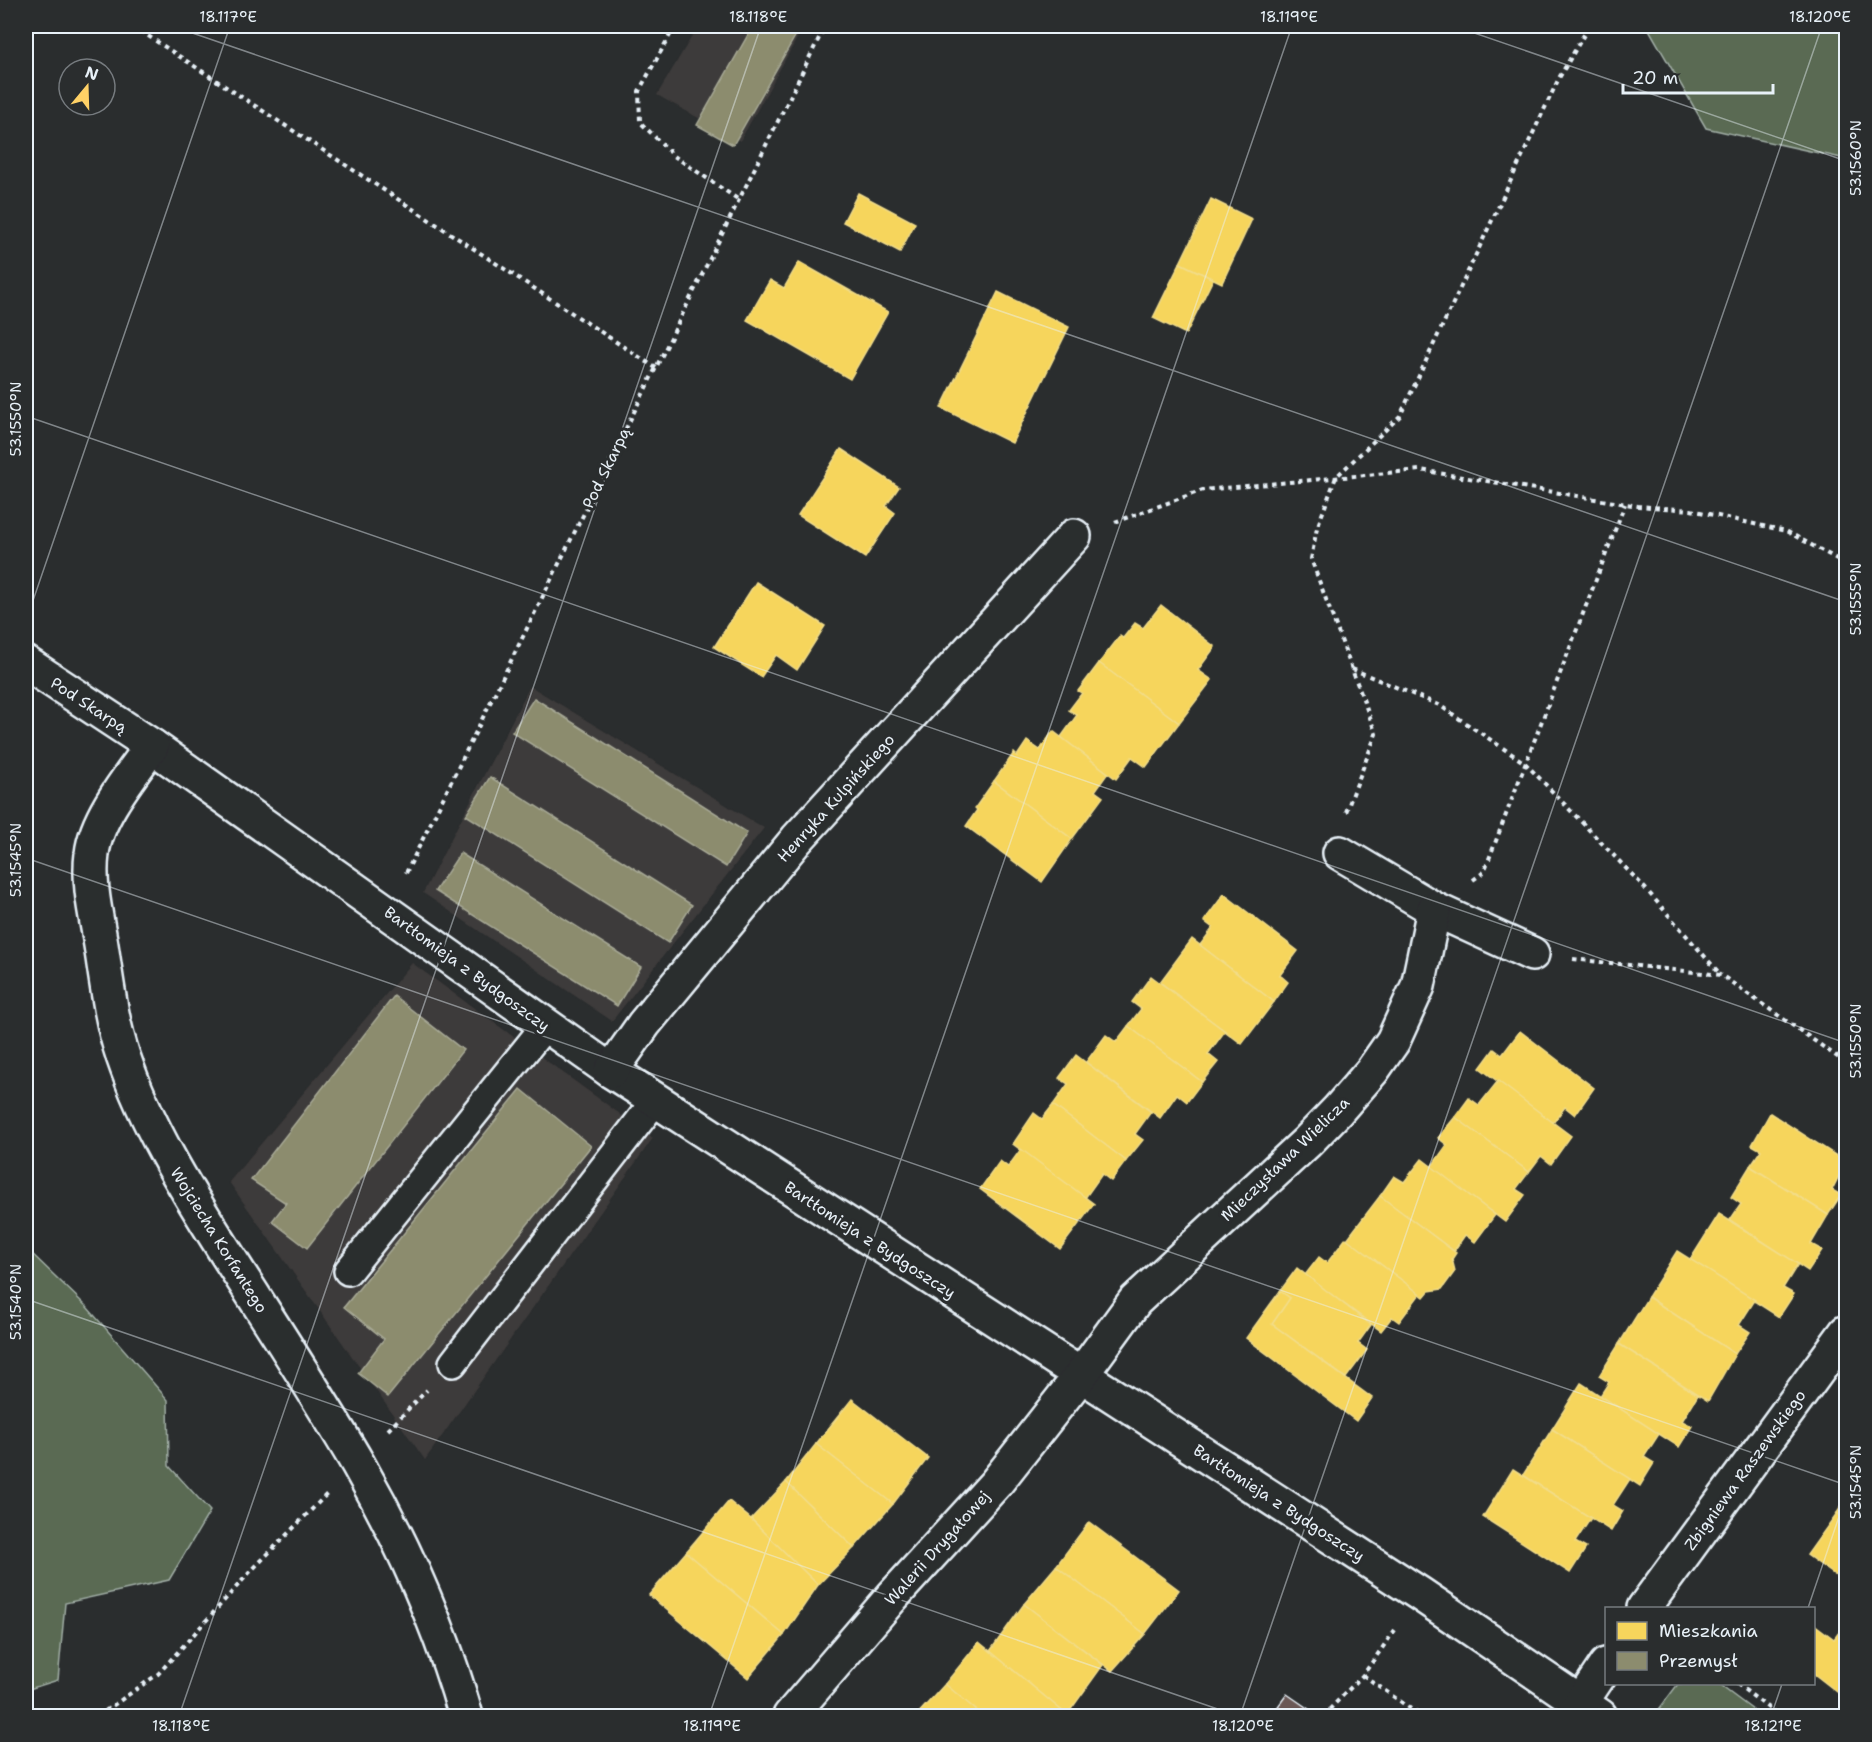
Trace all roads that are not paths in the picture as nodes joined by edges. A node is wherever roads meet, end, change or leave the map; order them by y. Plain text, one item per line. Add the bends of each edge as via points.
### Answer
1 (1074, 536) road end
2 (26, 663) edge
3 (152, 746) junction
4 (1340, 853) road end
5 (1434, 909) junction
6 (1532, 954) road end
7 (546, 1026) junction
8 (610, 1071) junction
9 (655, 1101) junction
10 (348, 1271) dead end
11 (1846, 1332) edge
12 (453, 1363) road end
13 (1081, 1375) junction
14 (1645, 1607) edge
15 (1605, 1667) edge
16 (1585, 1712) edge
17 (466, 1716) edge
18 (790, 1716) edge

1 - 8 street, Henryka Kulpińskiego via 797,839 644,1024
2 - 3 street, Pod Skarpą
3 - 7 street, Bartłomieja z Bydgoszczy
3 - 17 street, Wojciecha Korfantego via 105,818 92,852 93,900 112,1019 124,1058 165,1151 357,1463 398,1538 426,1601
4 - 5 street
5 - 6 street
5 - 13 street, Mieczysława Wielicza via 1418,986 1393,1041 1372,1071 1307,1142 1136,1301
7 - 8 street, Bartłomieja z Bydgoszczy
7 - 10 lane
8 - 9 street, Bartłomieja z Bydgoszczy
9 - 12 lane
9 - 13 street, Bartłomieja z Bydgoszczy
11 - 14 street, Zbigniewa Raszewskiego
13 - 16 street, Bartłomieja z Bydgoszczy via 1420,1594
13 - 18 street, Walerii Drygałowej via 996,1483
15 - 16 street

